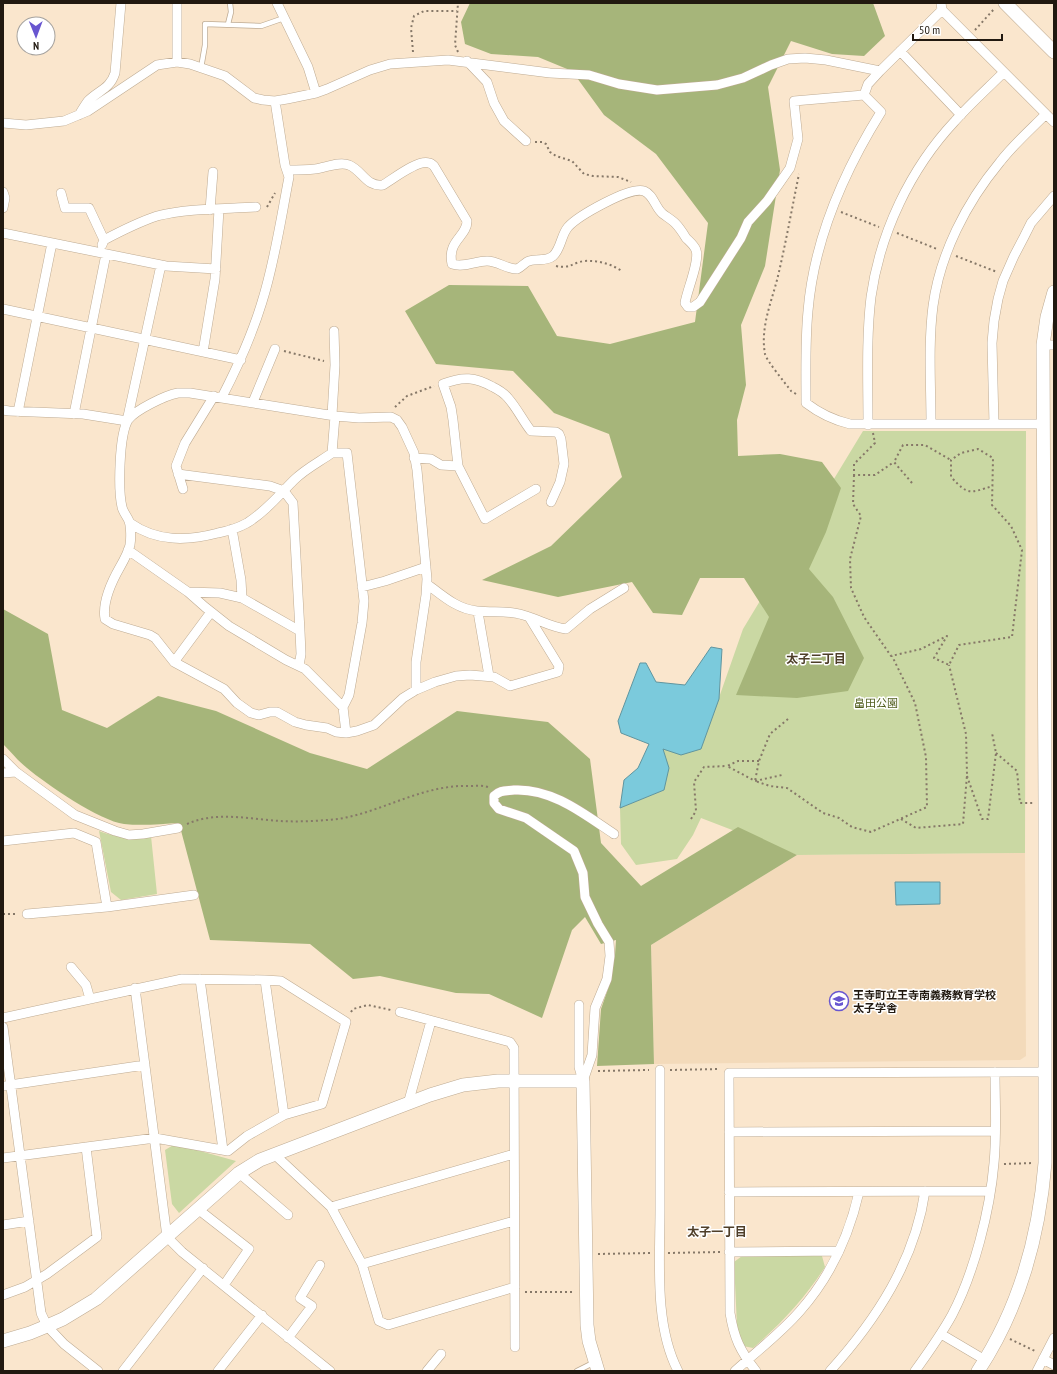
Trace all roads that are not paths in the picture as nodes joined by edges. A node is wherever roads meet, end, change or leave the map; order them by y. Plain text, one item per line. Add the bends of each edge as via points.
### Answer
1 (121, 3) edge
2 (177, 3) edge
3 (230, 3) edge
4 (277, 3) edge
5 (1005, 3) edge
6 (941, 6) edge
7 (284, 18) junction
8 (228, 24) junction
9 (900, 51) junction
10 (1054, 52) edge
11 (466, 61) junction
12 (177, 62) junction
13 (201, 68) junction
14 (880, 71) junction
15 (1004, 72) junction
16 (316, 93) junction
17 (864, 95) junction
18 (275, 100) junction
19 (1046, 114) junction
20 (961, 115) junction
21 (79, 116) junction
22 (1054, 122) edge
23 (3, 123) edge
24 (526, 141) road end
25 (287, 170) junction
26 (213, 172) dead end
27 (3, 192) edge
28 (61, 193) dead end
29 (1054, 196) edge
30 (256, 207) dead end
31 (3, 208) edge
32 (214, 209) junction
33 (3, 233) edge
34 (104, 240) junction
35 (52, 243) junction
36 (104, 253) junction
37 (161, 265) junction
38 (216, 269) junction
39 (1054, 292) edge
40 (3, 309) edge
41 (1050, 315) edge
42 (37, 317) junction
43 (91, 328) junction
44 (334, 331) dead end
45 (145, 340) junction
46 (1049, 345) edge
47 (275, 349) road end
48 (203, 352) junction
49 (241, 360) junction
50 (218, 397) junction
51 (253, 402) junction
52 (3, 410) edge
53 (18, 412) junction
54 (74, 414) junction
55 (334, 416) junction
56 (127, 421) junction
57 (931, 424) junction
58 (994, 424) junction
59 (1044, 424) junction
60 (871, 425) junction
61 (332, 453) junction
62 (414, 458) junction
63 (458, 466) junction
64 (178, 474) junction
65 (183, 489) dead end
66 (536, 489) dead end
67 (284, 491) junction
68 (551, 502) dead end
69 (130, 523) junction
70 (232, 529) junction
71 (128, 550) junction
72 (426, 567) junction
73 (1049, 579) edge
74 (427, 584) junction
75 (362, 586) junction
76 (624, 588) dead end
77 (188, 592) junction
78 (242, 598) junction
79 (211, 612) junction
80 (478, 612) junction
81 (529, 617) junction
82 (300, 631) junction
83 (174, 662) junction
84 (299, 666) junction
85 (489, 676) junction
86 (416, 690) junction
87 (343, 707) junction
88 (346, 732) junction
89 (3, 759) edge
90 (16, 772) junction
91 (3, 773) edge
92 (93, 823) junction
93 (178, 828) road end
94 (614, 834) dead end
95 (85, 837) junction
96 (3, 841) edge
97 (194, 895) dead end
98 (107, 907) junction
99 (27, 914) road end
100 (71, 967) dead end
101 (200, 979) junction
102 (265, 980) junction
103 (135, 988) junction
104 (90, 998) junction
105 (579, 1005) dead end
106 (400, 1012) road end
107 (3, 1018) edge
108 (431, 1021) junction
109 (3, 1027) edge
110 (145, 1065) junction
111 (660, 1070) dead end
112 (995, 1072) junction
113 (1045, 1072) junction
114 (514, 1081) junction
115 (583, 1081) junction
116 (7, 1085) edge
117 (408, 1104) junction
118 (284, 1115) junction
119 (995, 1131) junction
120 (729, 1132) junction
121 (155, 1138) junction
122 (86, 1147) junction
123 (223, 1150) junction
124 (274, 1154) junction
125 (514, 1154) junction
126 (20, 1156) junction
127 (3, 1158) edge
128 (1049, 1163) edge
129 (239, 1173) junction
130 (925, 1191) junction
131 (990, 1191) junction
132 (729, 1192) junction
133 (859, 1192) junction
134 (331, 1208) junction
135 (199, 1210) junction
136 (288, 1215) dead end
137 (29, 1221) junction
138 (514, 1221) junction
139 (3, 1225) edge
140 (167, 1237) junction
141 (839, 1251) junction
142 (729, 1252) junction
143 (362, 1264) junction
144 (320, 1265) dead end
145 (203, 1268) junction
146 (37, 1280) junction
147 (224, 1285) junction
148 (515, 1289) junction
149 (3, 1295) edge
150 (262, 1315) junction
151 (47, 1326) junction
152 (941, 1334) junction
153 (288, 1338) junction
154 (1054, 1338) edge
155 (3, 1341) edge
156 (515, 1347) dead end
157 (441, 1354) dead end
158 (1044, 1358) junction
159 (747, 1360) junction
160 (1054, 1365) edge
161 (982, 1366) edge
162 (597, 1367) edge
163 (328, 1370) edge
164 (432, 1370) edge
165 (98, 1371) edge
166 (123, 1371) edge
167 (218, 1371) edge
168 (577, 1371) edge
169 (678, 1371) edge
170 (735, 1371) edge
171 (756, 1371) edge
172 (830, 1371) edge
173 (915, 1371) edge
174 (1037, 1371) edge

1 - 21 street via 113,81 89,100
2 - 12 street
3 - 8 lane
4 - 7 street
5 - 10 street
6 - 9 street
6 - 15 street
7 - 8 lane via 261,26
7 - 16 street via 308,67
8 - 13 lane via 205,24
9 - 14 street
9 - 20 street
11 - 14 street via 550,73 589,75 619,84 657,90 717,85 743,78 788,59 826,60
11 - 16 street via 413,61 390,64
11 - 24 street via 487,82 504,121
12 - 13 street
12 - 21 street via 157,65
13 - 18 street via 225,76 254,98
14 - 17 street via 868,84
15 - 19 street
15 - 20 street
16 - 18 street
17 - 25 street via 794,100 798,139 790,168 767,201 748,222 700,302 693,307 688,307 685,303 696,263 697,252 694,245 675,223 657,208 650,195 643,191 619,197 596,207 577,220 569,226 554,255 548,259 531,260 517,269 487,261 458,266 452,264 451,251 467,226 467,221 430,163 416,165 377,186 351,165 346,164 314,170
17 - 60 street via 881,112 848,170 832,208 815,263 807,332 806,403 840,422
18 - 25 street
19 - 22 street
19 - 57 street via 1000,161 984,182 971,201 947,253 939,279 931,329
20 - 60 street via 935,145 904,195 892,219 879,261 871,298 868,347
21 - 23 street via 54,123
25 - 49 street via 289,177 263,301
26 - 32 street
27 - 31 street
28 - 34 street via 65,208 88,208
29 - 58 street via 1031,223 1014,256 998,299 992,343
30 - 32 street
32 - 34 street via 157,216
32 - 38 street
33 - 35 street
34 - 36 street
35 - 36 street
35 - 42 street
36 - 37 street
36 - 43 street
37 - 38 street
37 - 45 street
38 - 48 street
39 - 41 street
40 - 42 street
41 - 46 street
42 - 43 street
42 - 53 street
43 - 45 street
43 - 54 street
44 - 55 street
45 - 48 street
45 - 56 street
46 - 59 street
47 - 51 street
48 - 49 street
49 - 50 street
50 - 51 street
50 - 56 street via 177,394 138,410
50 - 64 street via 186,444 176,466
51 - 55 street
52 - 53 street
53 - 54 street
54 - 56 street
55 - 61 street
55 - 62 street via 390,417 397,420
56 - 69 street via 122,452 120,494 122,509
57 - 58 street
57 - 60 street
58 - 59 street
59 - 73 street
61 - 67 street via 295,478
61 - 75 street via 347,453
62 - 63 street via 431,459 441,465
62 - 72 street
63 - 66 street via 485,520
63 - 68 street via 451,407 443,384 455,379 472,378 482,381 508,397 531,431 559,434 564,464 560,482
64 - 65 street
64 - 67 street via 270,486
67 - 70 street via 247,523
67 - 82 street via 292,503
69 - 70 street via 140,530 177,539 195,538
69 - 71 street
70 - 78 street
71 - 77 street
71 - 83 street via 109,590 105,619 155,638
72 - 74 street
72 - 75 street
73 - 113 street via 1045,803
74 - 80 street via 456,605
74 - 86 street via 416,662
75 - 87 street via 362,623 349,695
76 - 81 street via 590,609 566,629 556,628
77 - 78 street via 220,593
77 - 79 street
78 - 82 street
79 - 83 street
79 - 84 street via 242,634
80 - 81 street via 507,612
80 - 85 street
81 - 85 street via 559,666 558,672 510,686
82 - 84 street
83 - 88 street via 224,688 251,714 277,712 295,722
84 - 87 street
85 - 86 street via 456,676
86 - 88 street via 403,698 374,725
87 - 88 street
89 - 90 street
90 - 91 street
90 - 92 street via 76,815
92 - 93 street via 129,834
92 - 95 street
94 - 115 street via 556,798 522,790 499,791 494,796 494,803 499,809 526,818 574,851 583,873 585,897 609,942 607,979 595,1008 592,1055
95 - 96 street via 74,832
95 - 98 street via 96,842
97 - 98 street
98 - 99 street
100 - 104 street via 86,985
101 - 102 street
101 - 103 street via 182,979
101 - 123 street
102 - 118 street
102 - 118 street via 281,981 346,1022 322,1104
103 - 104 street
103 - 110 street
104 - 107 street
105 - 115 street via 579,1067
106 - 108 street
108 - 114 street via 510,1042 514,1048
108 - 117 street
109 - 116 street
110 - 116 street
110 - 121 street
111 - 169 street via 661,1311 668,1346
112 - 113 street
112 - 119 street
112 - 120 street via 729,1073
113 - 128 street
114 - 115 street
114 - 117 street via 462,1085
114 - 125 street
115 - 162 street via 587,1325
116 - 126 street
117 - 124 street
118 - 123 street via 228,1151
119 - 120 street
119 - 131 street
120 - 132 street
121 - 122 street
121 - 123 street
121 - 140 street
122 - 126 street
122 - 146 street via 97,1237
124 - 129 street
124 - 134 street
125 - 134 street
125 - 138 street
126 - 127 street
126 - 137 street
128 - 161 street via 1032,1246 1018,1291
129 - 135 street
129 - 136 street
130 - 131 street
130 - 133 street
130 - 172 street via 911,1246 894,1285 870,1322
131 - 152 street via 972,1269
132 - 133 street
132 - 142 street
133 - 141 street via 850,1226
134 - 143 street
135 - 140 street
135 - 147 street via 249,1249
137 - 139 street
137 - 146 street
138 - 143 street
138 - 148 street
140 - 145 street
140 - 151 street via 96,1299
141 - 142 street
141 - 159 street via 820,1284 800,1311
142 - 159 street via 732,1325 737,1342
143 - 148 street via 379,1321 388,1325
144 - 153 street via 300,1298 312,1306
145 - 147 street
145 - 166 street
146 - 149 street
146 - 151 street via 41,1313
147 - 150 street
148 - 156 street
150 - 153 street
150 - 167 street
151 - 155 street
151 - 165 street via 64,1344
152 - 161 street
152 - 173 street
153 - 163 street
154 - 158 street
157 - 164 street
158 - 160 street
158 - 174 street
159 - 170 street
159 - 171 street
162 - 168 lane

